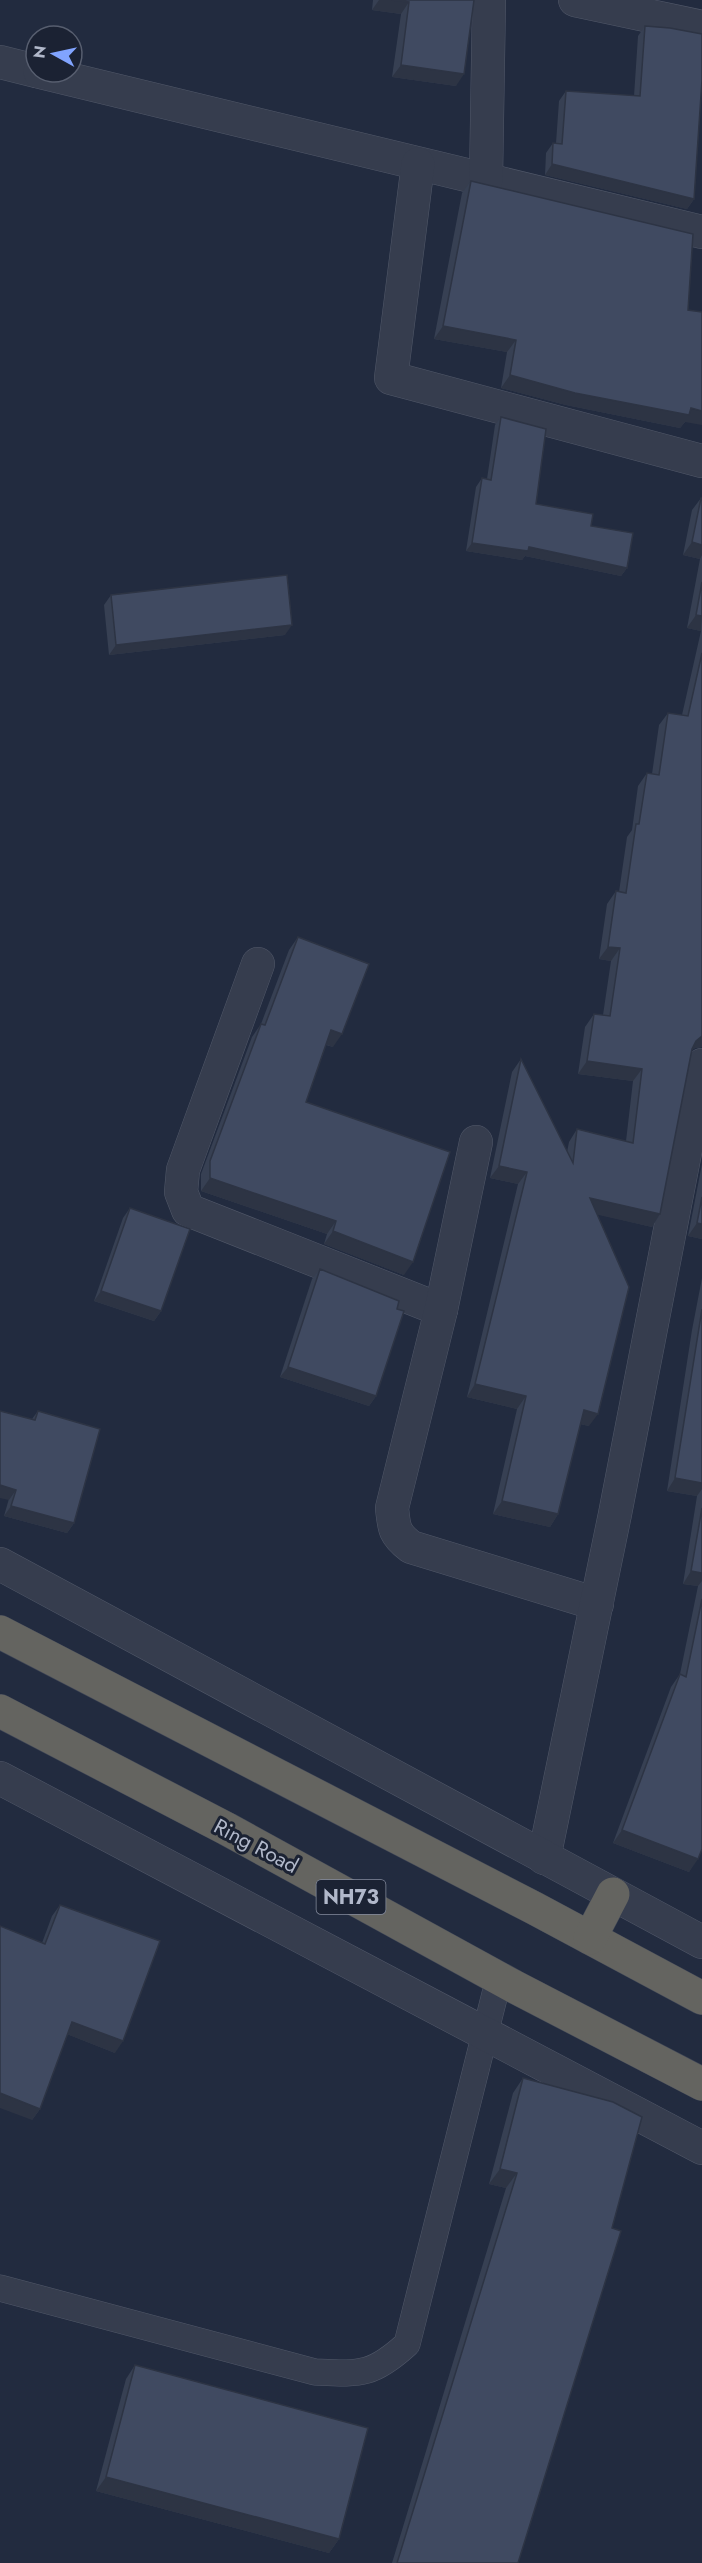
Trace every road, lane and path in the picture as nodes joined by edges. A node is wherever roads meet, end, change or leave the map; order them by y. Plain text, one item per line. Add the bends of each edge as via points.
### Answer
1 (489, 0) edge
2 (575, 0) edge
3 (702, 27) edge
4 (0, 62) edge
5 (24, 68) edge
6 (84, 82) edge
7 (418, 164) junction
8 (486, 180) junction
9 (702, 231) edge
10 (702, 461) edge
11 (258, 964) dead end
12 (702, 1065) edge
13 (476, 1142) dead end
14 (441, 1310) junction
15 (0, 1564) edge
16 (597, 1604) junction
17 (0, 1632) edge
18 (0, 1711) edge
19 (0, 1778) edge
20 (544, 1858) junction
21 (613, 1894) junction
22 (590, 1938) junction
23 (702, 1942) edge
24 (499, 1978) junction
25 (702, 1998) edge
26 (486, 2033) junction
27 (702, 2084) edge
28 (702, 2148) edge
29 (0, 2289) edge

1 - 8 street
2 - 3 street
4 - 5 street
6 - 7 street
7 - 8 street
7 - 10 street via 391,378
8 - 9 street
11 - 14 street via 183,1170 181,1192 188,1210
12 - 16 street
13 - 14 street
14 - 16 street via 392,1508 394,1529 411,1547
15 - 20 street
16 - 20 street
17 - 22 highway
18 - 24 highway, Ring Road / NH73 via 227,1829
19 - 26 street
20 - 21 street
21 - 22 highway
21 - 23 street
22 - 25 highway
24 - 26 lane
24 - 27 highway, Ring Road / NH73
26 - 28 street
26 - 29 lane via 406,2344 386,2363 357,2374 315,2372

